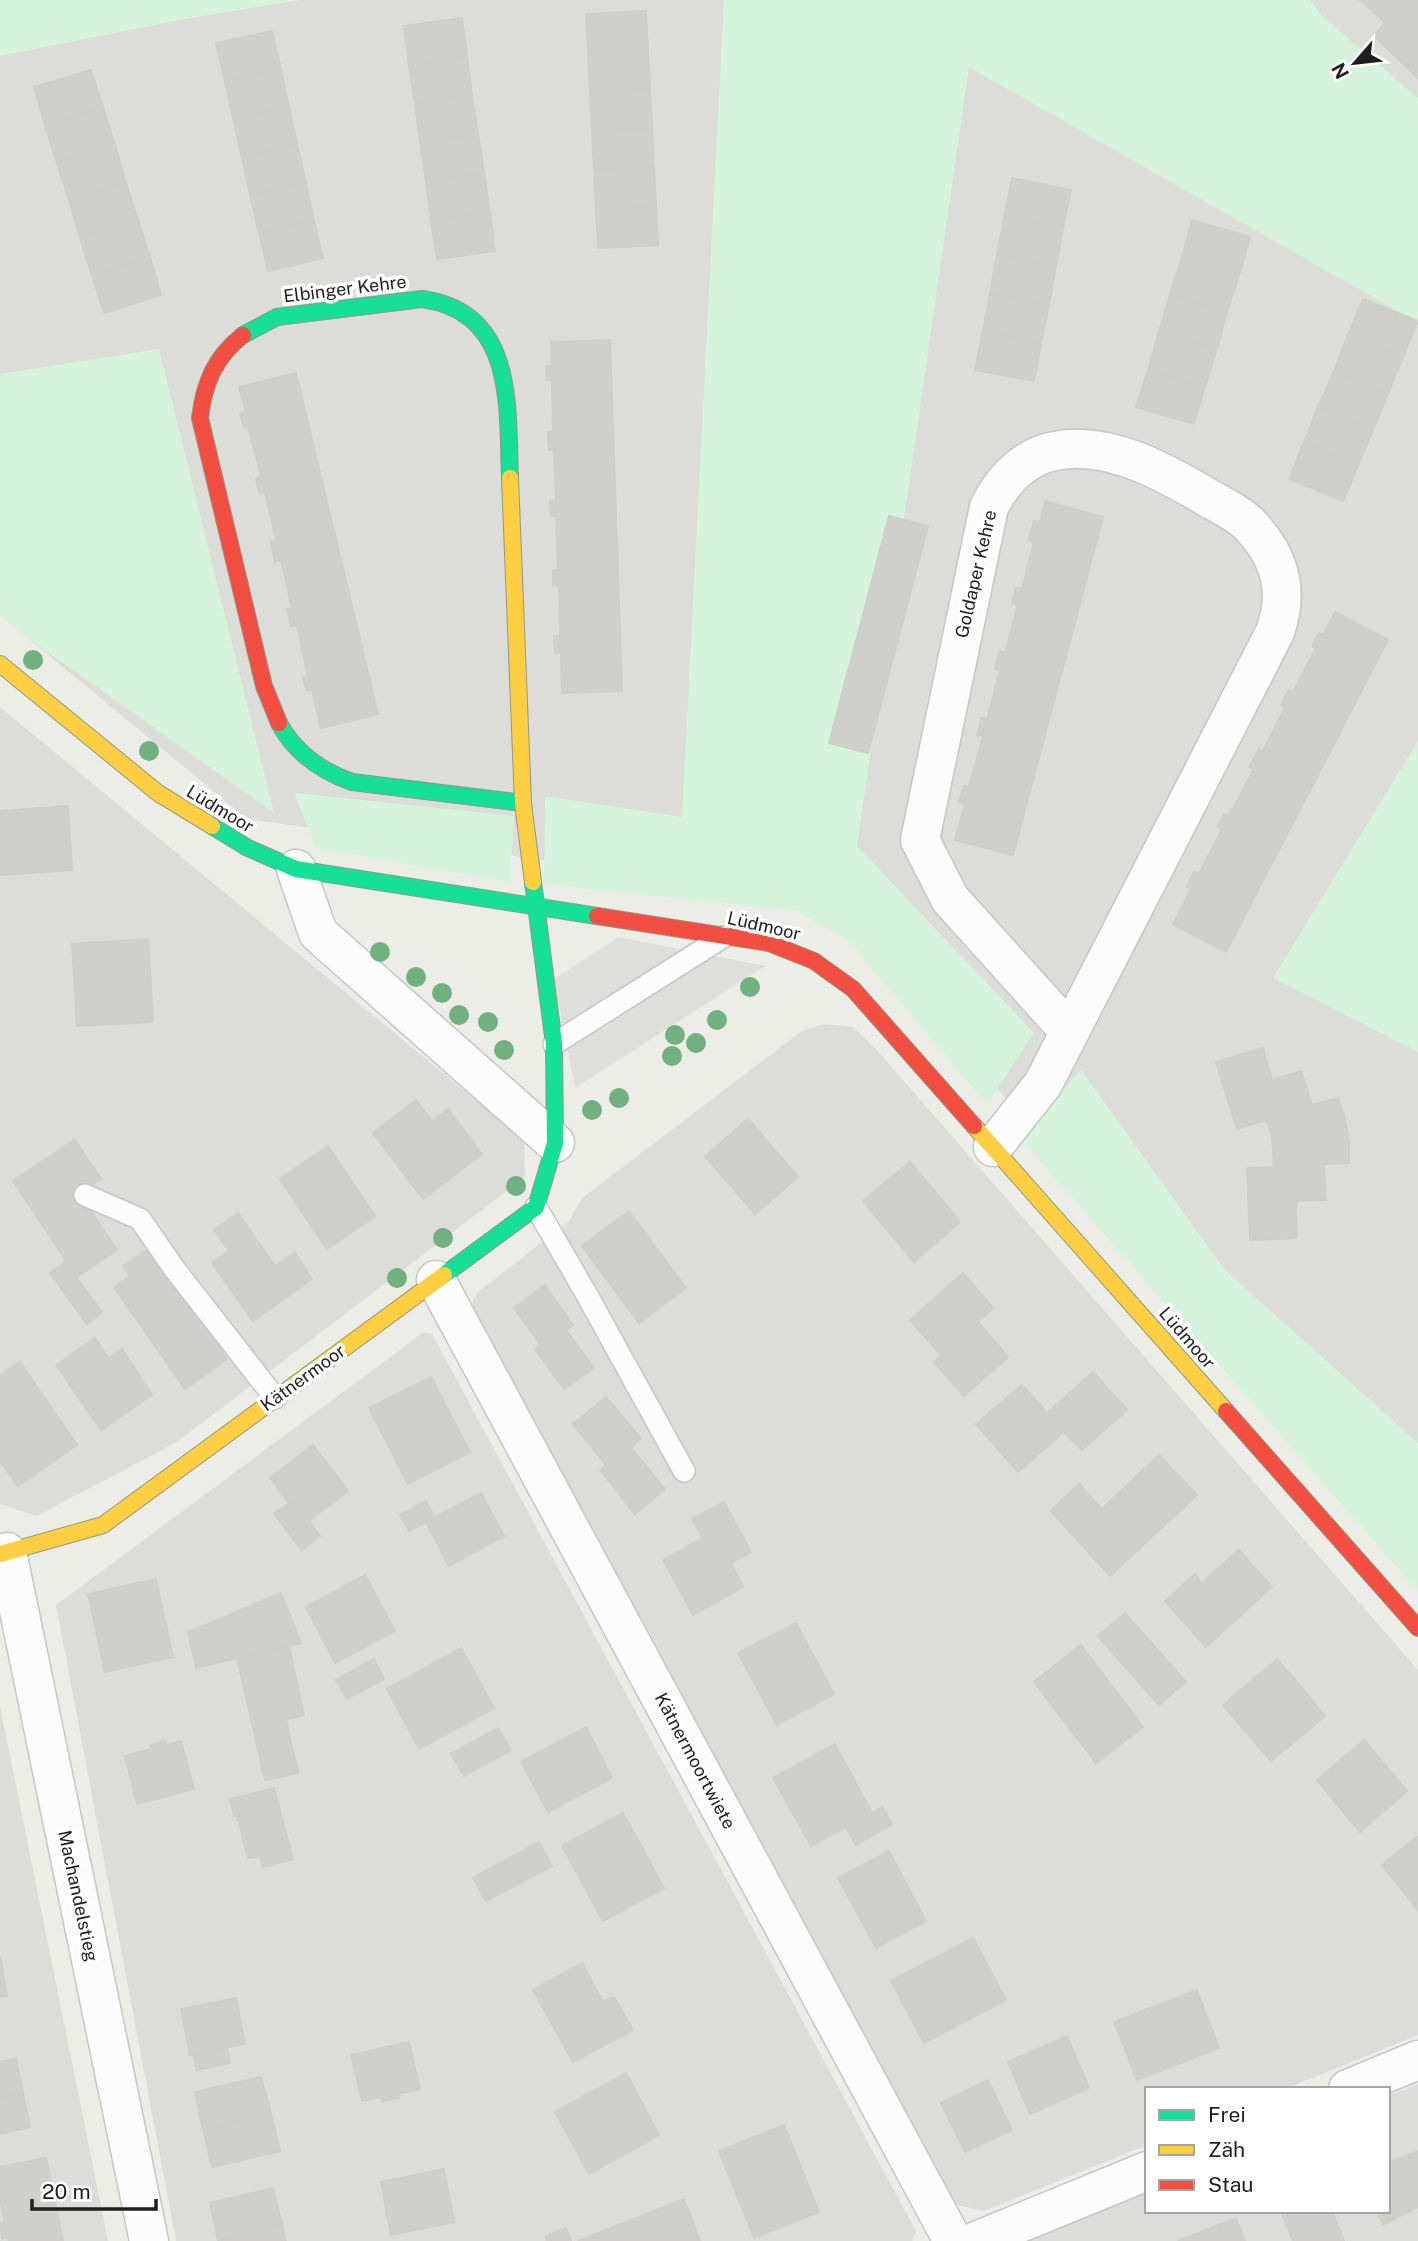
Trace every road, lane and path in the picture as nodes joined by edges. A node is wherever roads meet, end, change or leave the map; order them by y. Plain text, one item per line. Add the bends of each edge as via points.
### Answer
1 (0, 664) edge
2 (523, 803) junction
3 (296, 869) junction
4 (535, 906) junction
5 (725, 936) junction
6 (1069, 1031) junction
7 (554, 1044) junction
8 (555, 1143) junction
9 (993, 1147) junction
10 (85, 1195) dead end
11 (536, 1207) junction
12 (436, 1280) junction
13 (275, 1398) junction
14 (684, 1471) dead end
15 (4, 1553) edge
16 (1418, 1628) edge
17 (1418, 2060) edge
18 (1353, 2087) edge
19 (1145, 2172) edge
20 (149, 2241) edge
21 (953, 2241) edge
22 (976, 2241) edge

1 - 3 street, Lüdmoor via 158,793 248,848
2 - 2 street, Elbinger Kehre via 506,389 492,343 461,312 422,299 277,317 261,324 231,346 211,369 203,385 200,418 264,687 286,736 313,764 352,782
2 - 4 street, Elbinger Kehre
3 - 4 street, Lüdmoor
3 - 8 street via 318,933
4 - 5 street, Lüdmoor
4 - 7 street
5 - 7 lane
5 - 9 street, Lüdmoor via 794,950 830,970 853,989
6 - 6 street, Goldaper Kehre via 1275,632 1283,597 1276,563 1248,524 1163,472 1097,450 1051,452 1022,466 999,488 989,507 920,839 950,899
6 - 9 street, Goldaper Kehre via 1043,1083
7 - 8 street
8 - 11 street
9 - 16 street, Lüdmoor
10 - 13 lane via 140,1219
11 - 12 street, Kätnermoor
11 - 14 lane
12 - 13 street, Kätnermoor
12 - 21 street, Kätnermoortwiete
13 - 15 street, Kätnermoor via 103,1525
15 - 20 street, Machandelstieg
17 - 18 street
19 - 22 street

